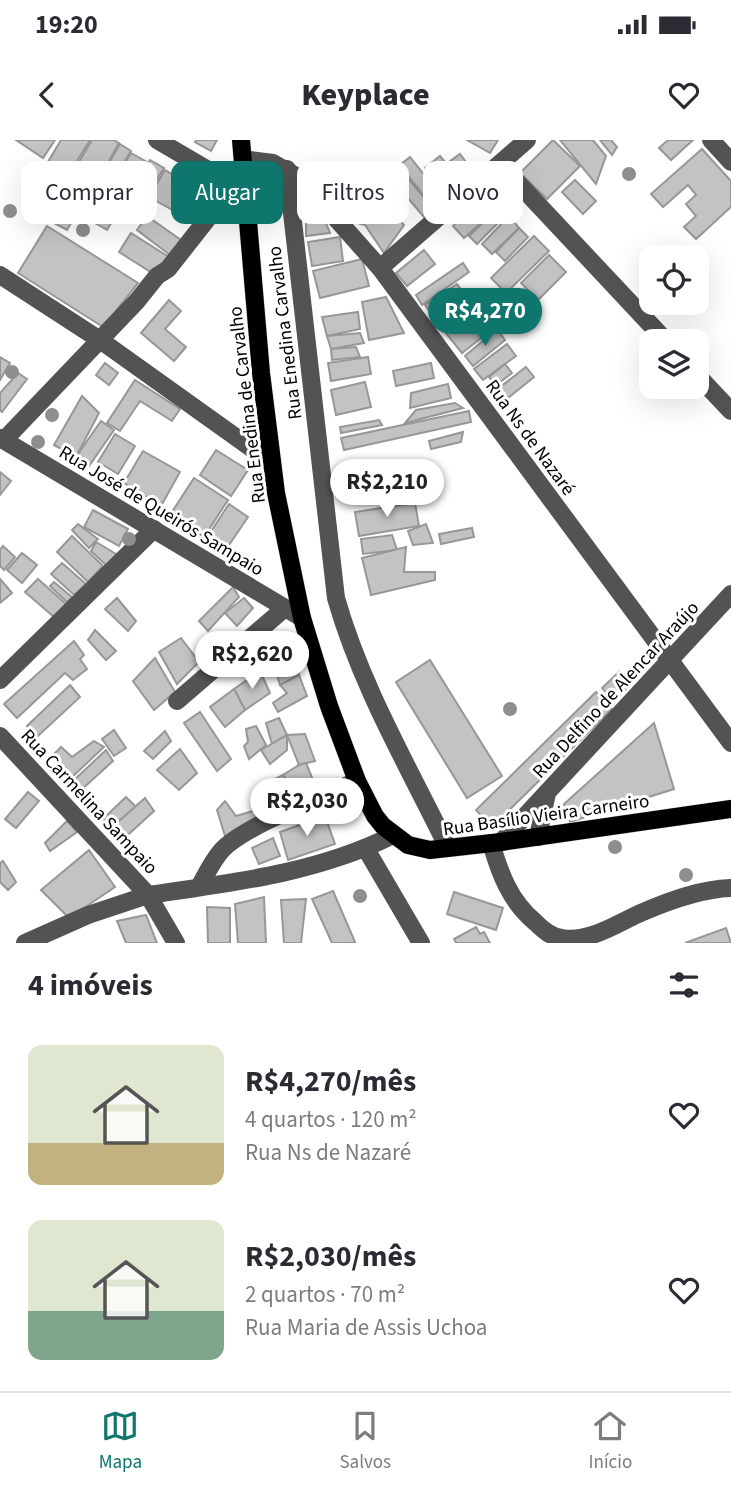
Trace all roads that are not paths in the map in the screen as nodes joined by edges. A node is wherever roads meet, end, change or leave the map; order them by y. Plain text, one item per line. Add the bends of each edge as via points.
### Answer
1 (157, 140) edge
2 (527, 140) edge
3 (711, 140) edge
4 (243, 146) edge
5 (193, 161) edge
6 (505, 161) edge
7 (731, 162) edge
8 (287, 169) junction
9 (523, 188) edge
10 (208, 224) edge
11 (243, 224) edge
12 (432, 224) edge
13 (380, 268) junction
14 (0, 275) edge
15 (655, 329) edge
16 (100, 340) junction
17 (709, 388) edge
18 (731, 411) edge
19 (2, 439) edge
20 (272, 463) junction
21 (154, 529) junction
22 (731, 594) edge
23 (285, 608) junction
24 (302, 618) junction
25 (670, 660) junction
26 (0, 680) edge
27 (177, 701) dead end
28 (0, 736) edge
29 (731, 743) edge
30 (357, 780) junction
31 (547, 793) junction
32 (731, 809) edge
33 (393, 835) junction
34 (538, 837) junction
35 (496, 843) junction
36 (448, 848) junction
37 (366, 849) junction
38 (199, 887) junction
39 (731, 887) edge
40 (148, 895) junction
41 (24, 943) edge
42 (176, 943) edge
43 (421, 943) edge

1 - 5 street
2 - 6 street
3 - 7 street
4 - 8 street, Rua Ns de Nazaré
8 - 13 street, Rua Ns de Nazaré via 314,191
8 - 36 street, Rua Enedina Carvalho via 337,598 362,673
9 - 15 street
10 - 16 street
11 - 20 main road, Rua Enedina de Carvalho
12 - 13 street
13 - 25 street, Rua Ns de Nazaré
14 - 16 street
16 - 19 street
16 - 20 street
17 - 18 street
19 - 21 street, Rua José de Queirós Sampaio
20 - 24 main road, Rua Enedina de Carvalho
21 - 23 street, Rua José de Queirós Sampaio
21 - 26 street
22 - 25 street, Rua Delfino de Alencar Araújo
23 - 24 street, Rua José de Queirós Sampaio
23 - 27 street
24 - 30 main road, Rua Enedina de Carvalho
25 - 29 street, Rua Ns de Nazaré
25 - 31 street, Rua Delfino de Alencar Araújo
28 - 40 street, Rua Carmelina Sampaio
30 - 33 main road, Rua Basílio Vieira Carneiro via 374,816
30 - 38 street via 233,841
31 - 34 street
31 - 35 street, Rua Delfino de Alencar Araújo
32 - 34 main road, Rua Basílio Vieira Carneiro
33 - 36 main road, Rua Basílio Vieira Carneiro via 420,848
33 - 37 street
34 - 35 main road, Rua Basílio Vieira Carneiro
35 - 36 main road, Rua Basílio Vieira Carneiro
35 - 39 street via 505,884 513,898 527,916 563,939 591,935 700,892
37 - 38 street via 324,863
37 - 43 street
38 - 40 street
40 - 41 street
40 - 42 street, Rua Carmelina Sampaio

